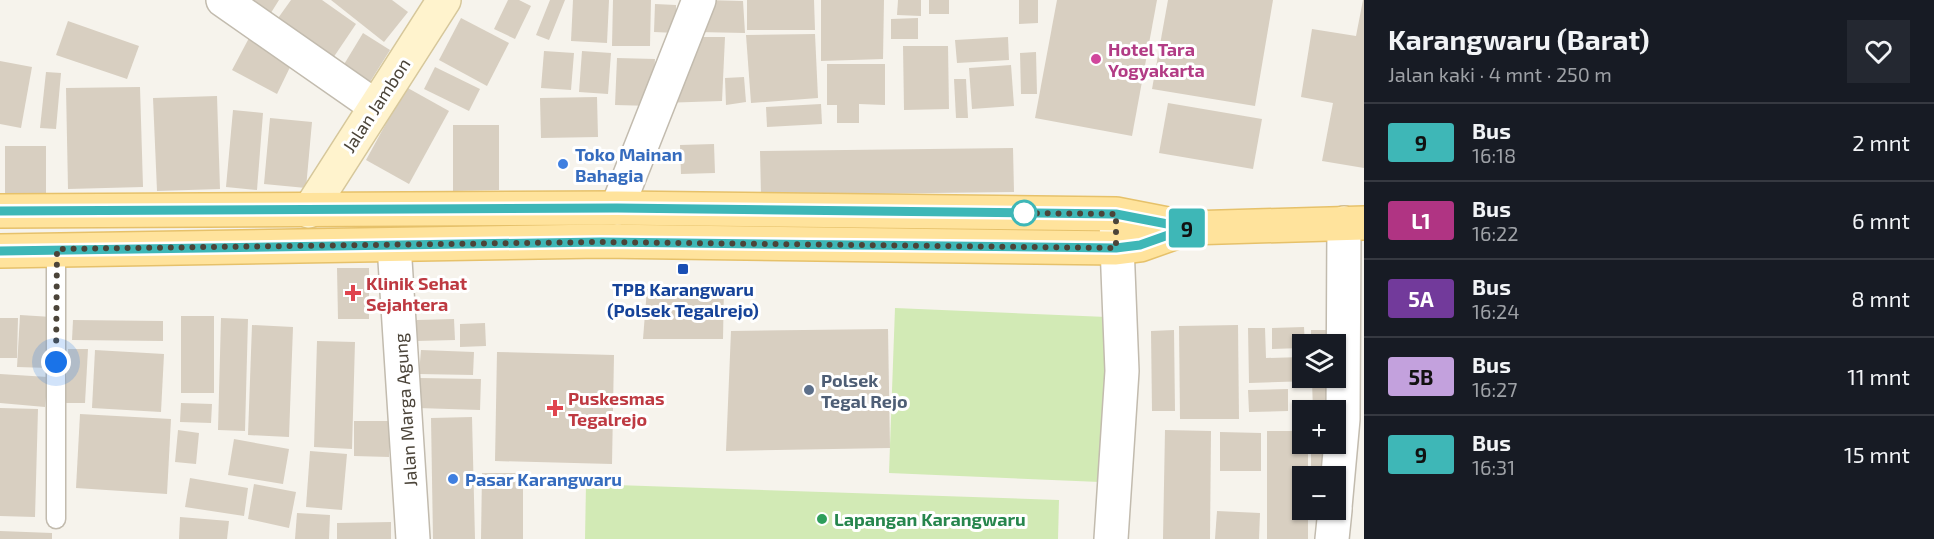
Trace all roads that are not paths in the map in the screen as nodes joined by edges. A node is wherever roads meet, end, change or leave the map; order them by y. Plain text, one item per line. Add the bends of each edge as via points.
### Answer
1 (223, 0) edge
2 (444, 0) edge
3 (699, 0) edge
4 (375, 106) junction
5 (617, 208) junction
6 (0, 211) edge
7 (309, 211) junction
8 (1116, 214) junction
9 (1354, 223) edge
10 (1188, 228) junction
11 (394, 245) junction
12 (1116, 248) junction
13 (57, 249) junction
14 (0, 251) edge
15 (1339, 466) edge
16 (56, 519) dead end
17 (1334, 520) edge
18 (413, 539) edge
19 (1111, 539) edge
20 (1332, 539) edge

1 - 4 street
2 - 4 main road, Jalan Jambon
3 - 5 street
4 - 7 main road, Jalan Jambon
5 - 7 main road
5 - 8 main road
6 - 7 main road
8 - 10 main road
8 - 12 street
9 - 10 main road
9 - 15 street
10 - 12 main road via 1140,245
11 - 12 main road via 601,242
11 - 13 main road
11 - 18 street, Jalan Marga Agung
12 - 19 street via 1122,371
13 - 14 main road
13 - 16 lane
17 - 20 street

